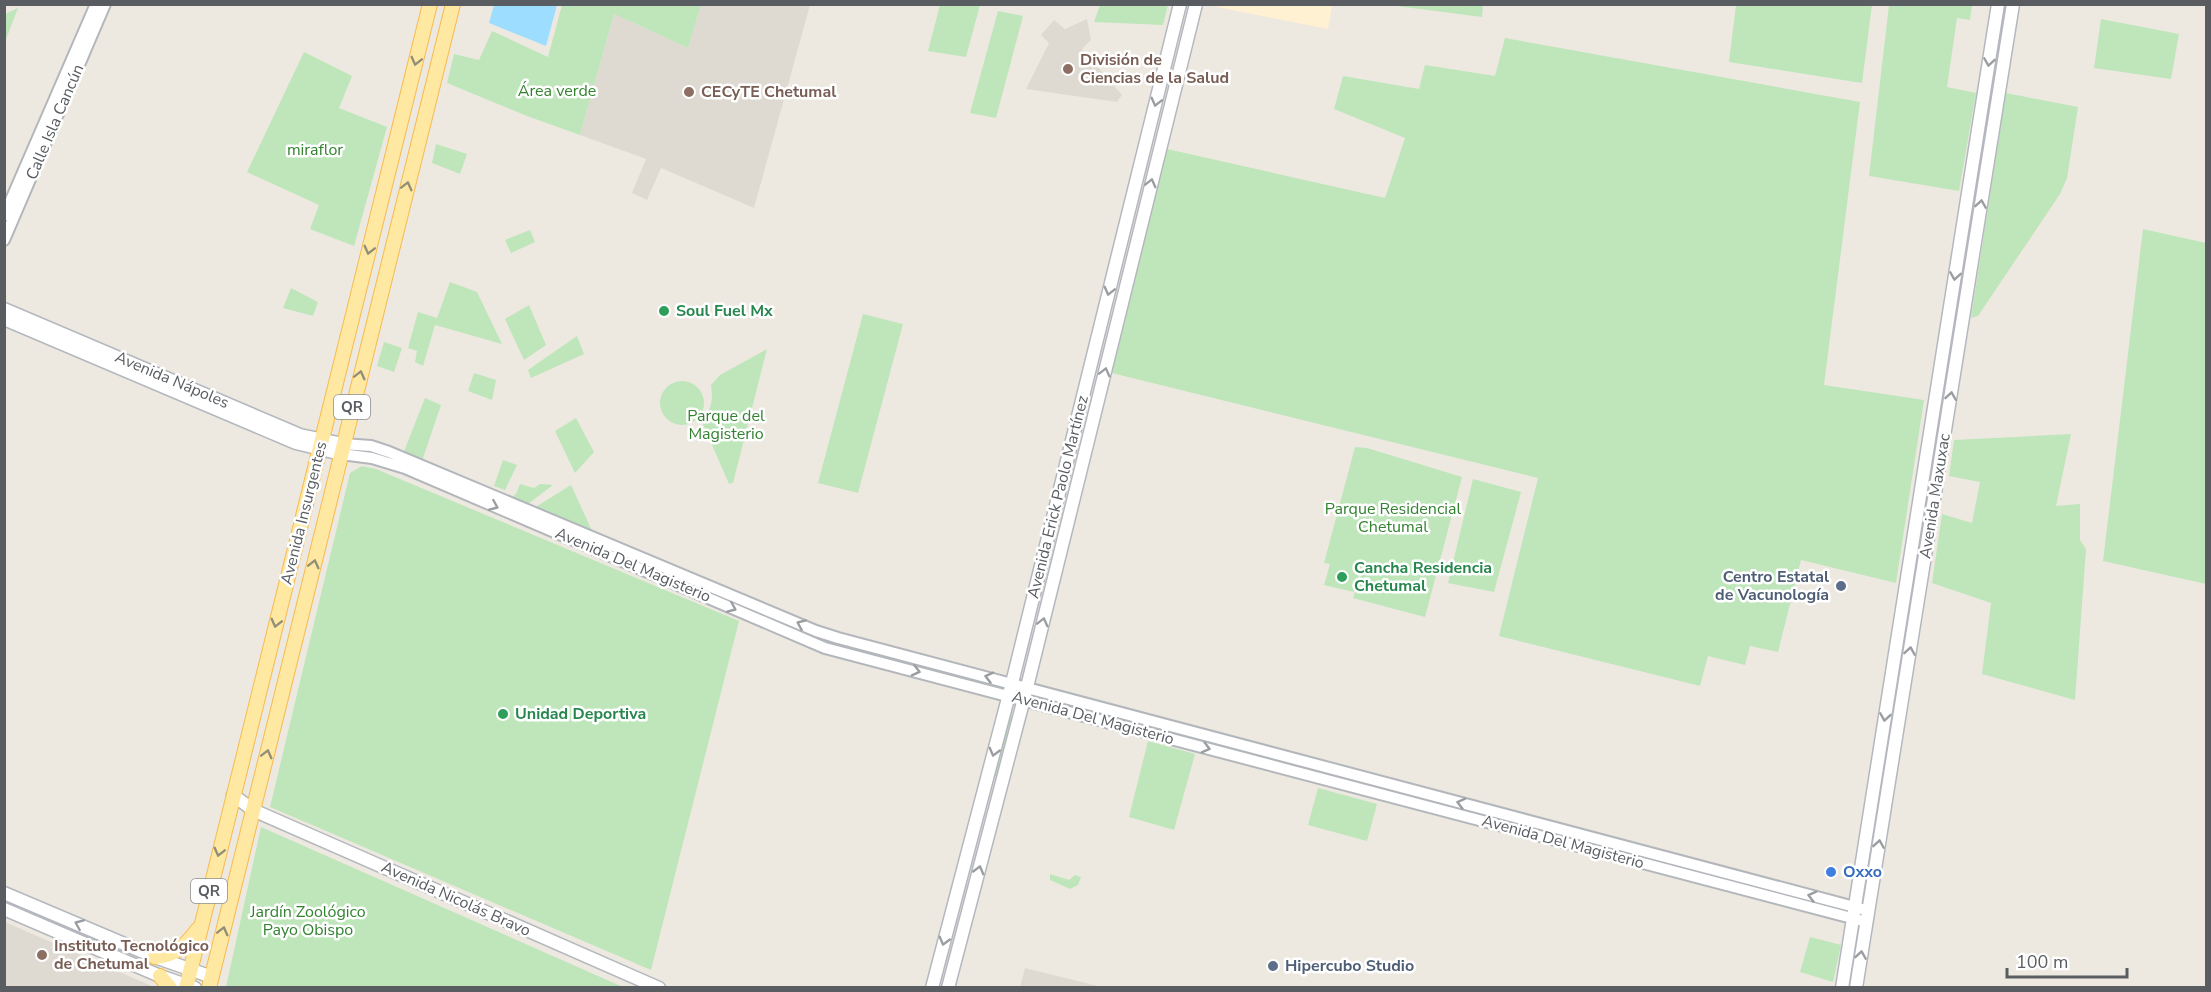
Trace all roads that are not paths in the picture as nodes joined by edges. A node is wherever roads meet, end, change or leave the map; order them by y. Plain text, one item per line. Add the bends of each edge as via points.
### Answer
1 (96, 4) edge
2 (105, 4) edge
3 (430, 4) edge
4 (453, 4) edge
5 (1180, 4) edge
6 (1196, 4) edge
7 (1998, 4) edge
8 (2013, 4) edge
9 (4, 216) edge
10 (377, 219) junction
11 (396, 225) junction
12 (4, 240) edge
13 (4, 309) edge
14 (4, 319) edge
15 (217, 404) junction
16 (321, 445) junction
17 (342, 449) junction
18 (1010, 689) junction
19 (1025, 693) junction
20 (232, 802) junction
21 (253, 810) junction
22 (4, 892) edge
23 (4, 909) edge
24 (1854, 913) junction
25 (1868, 917) junction
26 (201, 925) junction
27 (155, 957) junction
28 (190, 970) junction
29 (160, 976) junction
30 (210, 982) edge
31 (170, 987) edge
32 (189, 987) edge
33 (658, 987) edge
34 (932, 987) edge
35 (948, 987) edge
36 (1842, 987) edge
37 (1856, 987) edge

1 - 9 street, Calle Isla Cancún
2 - 12 street, Calle Isla Cancún
3 -> 10 main road, Avenida Insurgentes / QR
11 -> 4 main road, Avenida Insurgentes / QR
5 -> 18 main road, Avenida Erick Paolo Martínez
19 -> 6 main road, Avenida Erick Paolo Martínez
7 -> 24 main road, Avenida Maxuxac
25 -> 8 main road, Avenida Maxuxac
10 - 11 main road
10 -> 16 main road, Avenida Insurgentes / QR
17 -> 11 main road, Avenida Insurgentes / QR
13 - 15 main road, Avenida Nápoles
14 - 15 main road, Avenida Nápoles
15 - 16 main road, Avenida Nápoles
16 - 17 main road, Avenida Nápoles
16 -> 20 main road, Avenida Insurgentes / QR
17 - 18 street, Avenida Del Magisterio via 405,468 825,648
21 -> 17 main road, Avenida Insurgentes / QR
18 - 19 street, Avenida Del Magisterio
18 -> 34 main road, Avenida Erick Paolo Martínez
19 - 24 street, Avenida Del Magisterio
35 -> 19 main road, Avenida Erick Paolo Martínez
20 - 21 main road, Avenida Nicolás Bravo
20 -> 26 main road, Avenida Insurgentes / QR
30 -> 21 main road, Avenida Insurgentes / QR
21 - 33 main road, Avenida Nicolás Bravo
27 -> 22 main road
23 - 29 main road
24 - 25 street, Avenida Del Magisterio
24 - 36 main road, Avenida Maxuxac
37 -> 25 main road, Avenida Maxuxac
26 - 27 main road via 177,952
26 - 28 main road, Avenida Insurgentes / QR
27 - 28 main road
28 - 30 main road
28 - 32 main road, Avenida Insurgentes / QR
29 - 31 main road
29 - 32 main road

